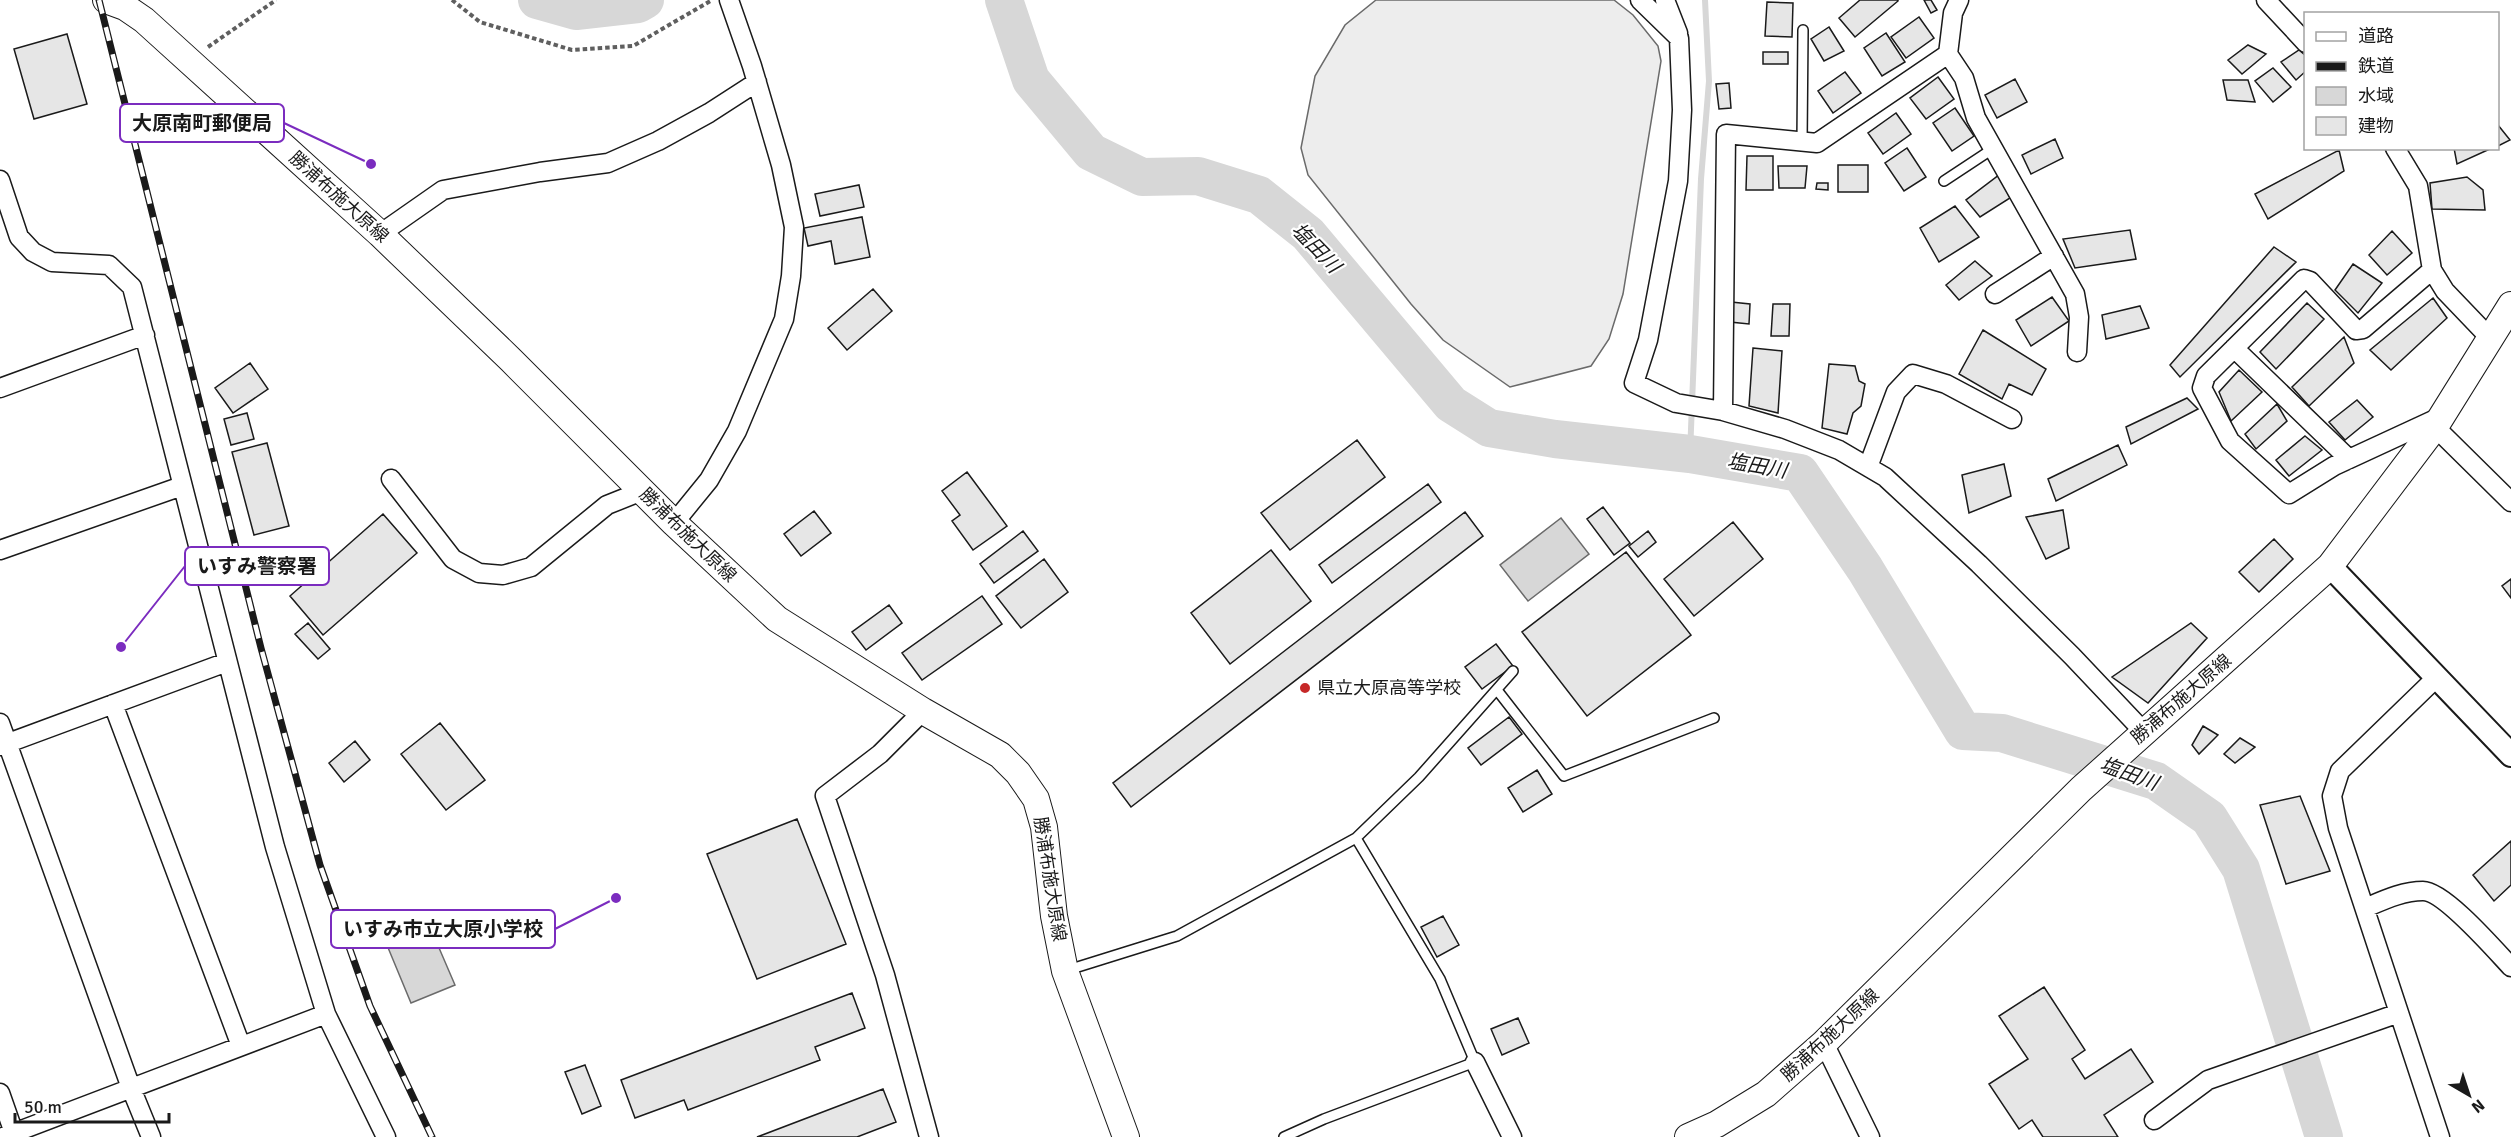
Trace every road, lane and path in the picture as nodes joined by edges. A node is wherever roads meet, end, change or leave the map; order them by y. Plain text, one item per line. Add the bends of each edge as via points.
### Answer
1 (106, 0) edge
2 (276, 0) edge
3 (452, 0) edge
4 (713, 0) edge
5 (729, 0) edge
6 (1640, 0) edge
7 (1665, 0) edge
8 (1959, 0) edge
9 (2266, 0) edge
10 (1803, 30) dead end
11 (1679, 38) junction
12 (2304, 41) edge
13 (1947, 54) junction
14 (189, 61) junction
15 (757, 82) junction
16 (1802, 141) junction
17 (1994, 148) junction
18 (2396, 150) edge
19 (0, 180) edge
20 (1944, 181) dead end
21 (380, 234) junction
22 (2054, 256) junction
23 (2432, 270) junction
24 (1995, 294) dead end
25 (2511, 305) edge
26 (146, 335) junction
27 (2490, 338) junction
28 (2234, 348) junction
29 (2078, 352) dead end
30 (0, 388) edge
31 (1723, 411) junction
32 (2012, 419) dead end
33 (2438, 421) junction
34 (2349, 459) junction
35 (1868, 467) junction
36 (391, 479) dead end
37 (182, 486) junction
38 (642, 491) junction
39 (2511, 502) edge
40 (674, 523) junction
41 (0, 550) edge
42 (2330, 566) junction
43 (227, 662) junction
44 (1513, 671) dead end
45 (2437, 676) junction
46 (1497, 690) junction
47 (113, 704) junction
48 (923, 711) junction
49 (1714, 718) dead end
50 (0, 723) edge
51 (2138, 737) junction
52 (4, 745) edge
53 (2511, 755) edge
54 (1356, 838) junction
55 (2365, 908) junction
56 (2511, 967) edge
57 (1065, 971) junction
58 (2400, 1013) junction
59 (326, 1014) junction
60 (1824, 1043) junction
61 (241, 1046) junction
62 (1475, 1062) junction
63 (131, 1088) junction
64 (0, 1093) edge
65 (2154, 1120) dead end
66 (9, 1135) edge
67 (152, 1137) edge
68 (386, 1137) edge
69 (929, 1137) edge
70 (1126, 1137) edge
71 (1284, 1137) edge
72 (1512, 1137) edge
73 (1688, 1137) edge
74 (1870, 1137) edge
75 (2440, 1137) edge

1 - 14 main road, 勝浦布施大原線 via 144,20
2 - 14 path
3 - 4 path via 480,22 572,50 633,46
5 - 15 street
6 - 11 street
7 - 11 street
8 - 13 street via 1953,13
9 - 12 street
10 - 16 lane
11 - 31 street via 1682,110 1678,181 1648,340 1634,383 1682,404
13 - 16 street via 1817,143
13 - 17 street via 1964,78 1976,118
14 - 21 main road, 勝浦布施大原線
15 - 21 street via 658,141 608,163 443,190
15 - 40 street via 794,226 784,319 737,431 709,480
16 - 31 street via 1726,134
17 - 20 lane
17 - 22 street
18 - 23 street via 2418,186
19 - 26 street via 19,237 33,252 52,262 109,266 132,287
21 - 38 main road, 勝浦布施大原線
22 - 24 street
22 - 29 street via 2075,294
23 - 27 street via 2445,291
23 - 28 street via 2363,329 2356,330 2304,279
25 - 27 main road, 勝浦布施大原線
26 - 30 street
26 - 37 street
27 - 33 main road, 勝浦布施大原線
28 - 34 street
28 - 34 street via 2206,376 2202,388 2230,441 2289,494
31 - 35 street via 1785,429 1839,450
32 - 35 street via 1947,384 1913,374 1896,392
33 - 34 street
33 - 39 street
33 - 42 main road, 勝浦布施大原線
35 - 51 street via 1885,477 2073,656
36 - 38 street via 453,559 479,573 503,575 531,567 608,505
37 - 41 street
37 - 43 street
38 - 40 main road, 勝浦布施大原線
40 - 48 main road, 勝浦布施大原線 via 777,619
42 - 45 street
42 - 51 main road, 勝浦布施大原線
43 - 47 street
43 - 59 street via 275,847
44 - 46 lane
45 - 53 street
45 - 55 street via 2340,771 2332,796 2338,828
46 - 49 lane via 1564,776
46 - 54 lane via 1419,777
47 - 52 street
47 - 61 street
48 - 57 main road, 勝浦布施大原線 via 1000,755 1036,799 1044,827
48 - 69 street via 880,754 825,796 885,975
50 - 52 street
51 - 60 main road, 勝浦布施大原線
52 - 63 street
54 - 57 lane via 1177,936
54 - 62 lane via 1440,979
55 - 56 street via 2396,895 2426,891 2453,907
55 - 58 street
57 - 70 main road, 勝浦布施大原線
58 - 65 street via 2208,1080
58 - 75 street
59 - 61 street
59 - 68 street
60 - 73 main road, 勝浦布施大原線 via 1766,1094
60 - 74 street
61 - 63 street
62 - 71 lane
62 - 72 street
63 - 66 street
63 - 67 street
64 - 66 street

